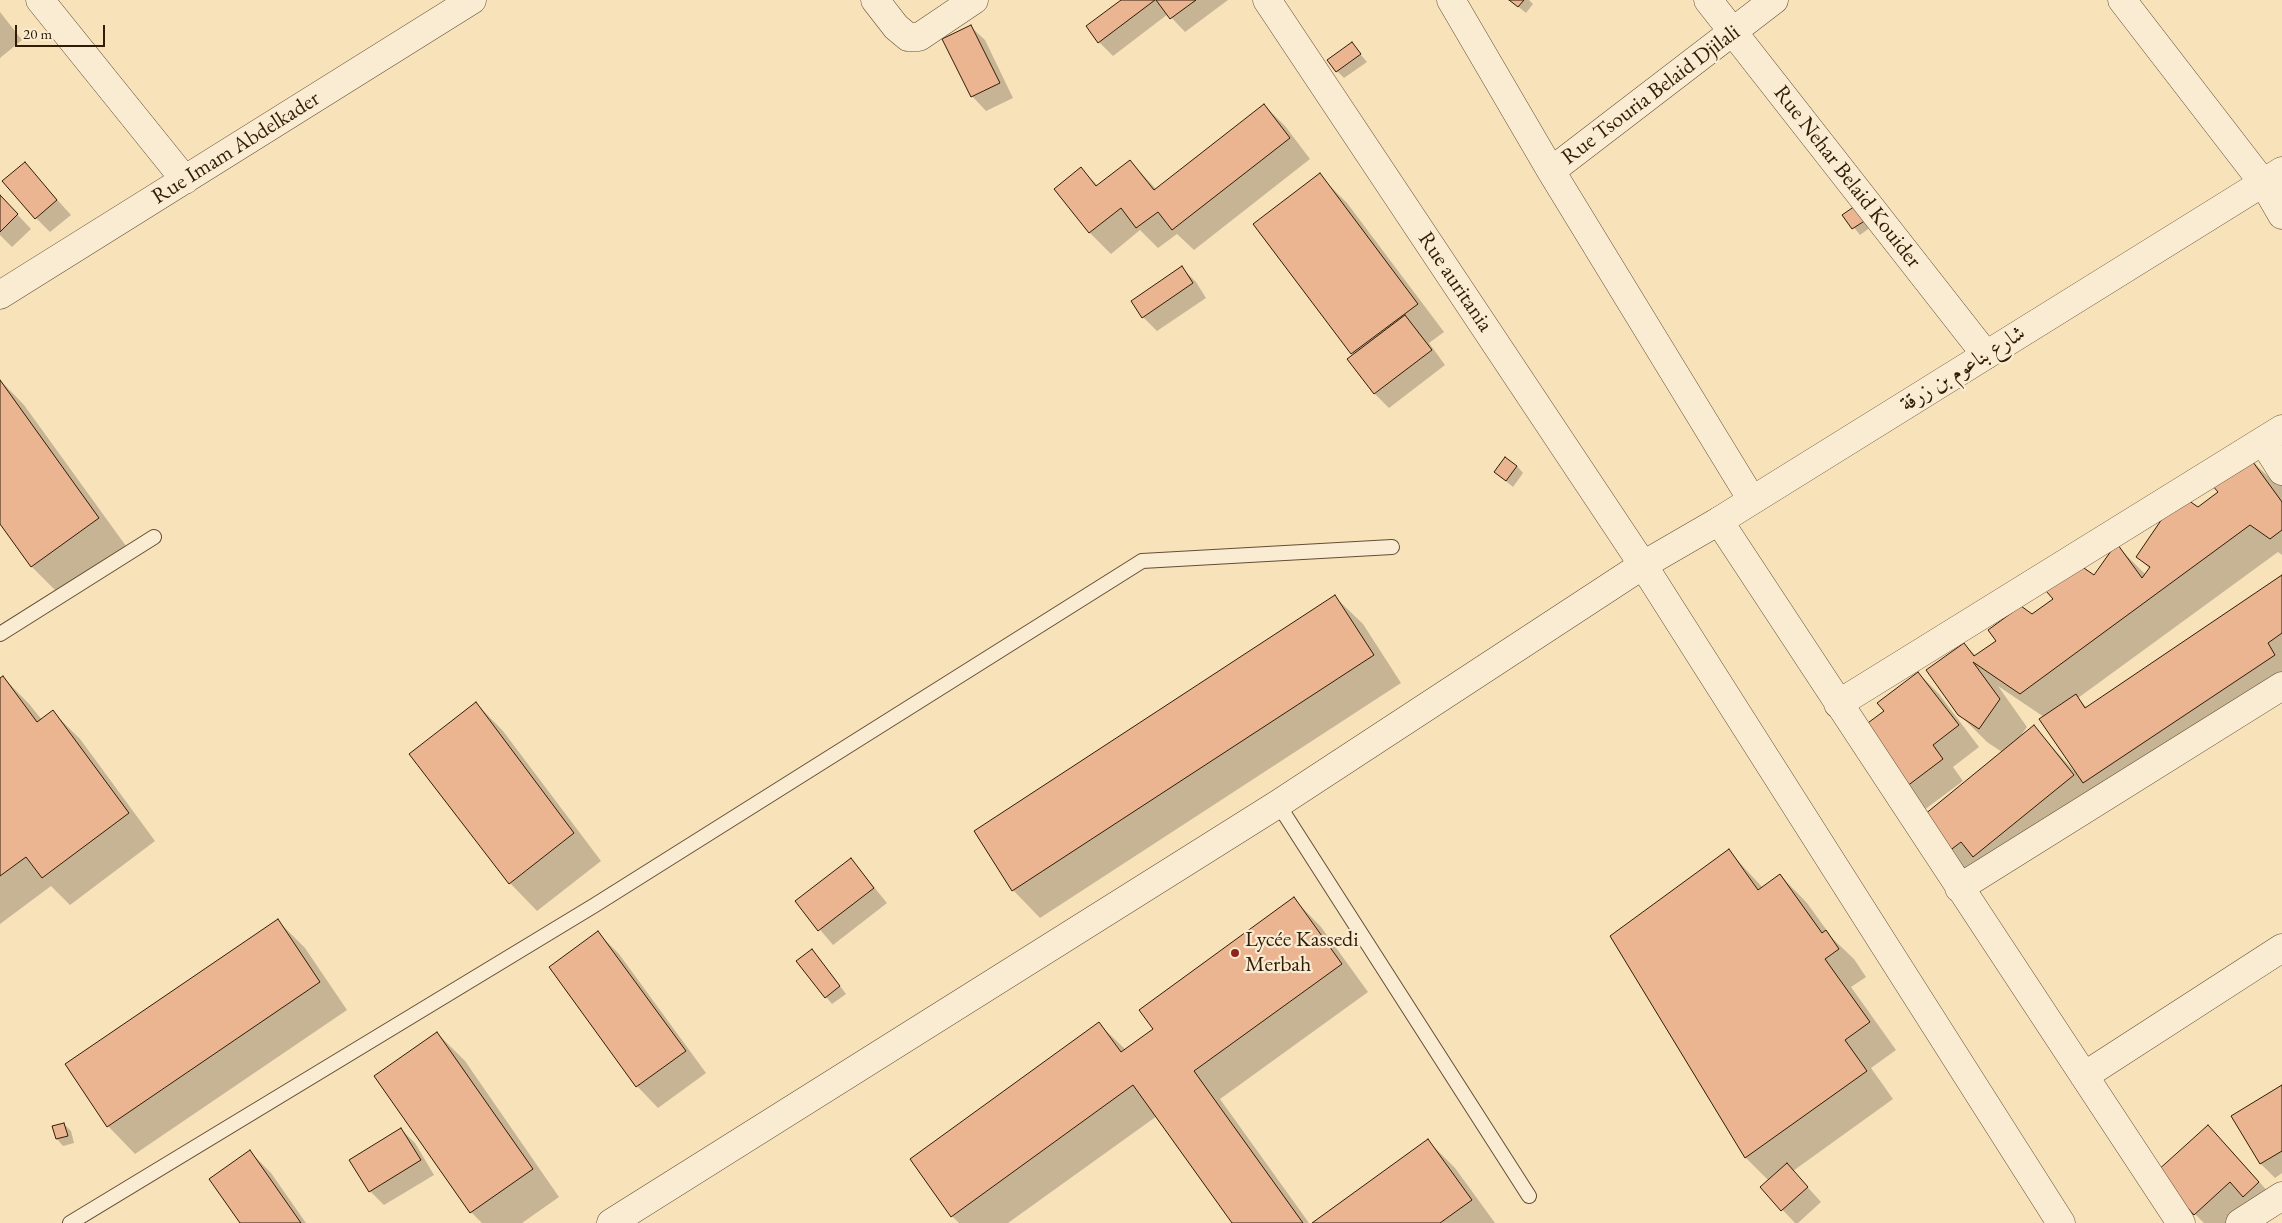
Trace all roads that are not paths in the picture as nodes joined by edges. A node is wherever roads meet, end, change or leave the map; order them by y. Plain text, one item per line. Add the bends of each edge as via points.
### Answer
1 (40, 0) edge
2 (875, 0) edge
3 (974, 0) edge
4 (1266, 0) edge
5 (1451, 0) edge
6 (1708, 0) edge
7 (1774, 0) edge
8 (2122, 0) edge
9 (463, 2) edge
10 (1734, 32) junction
11 (1551, 171) junction
12 (2273, 178) edge
13 (185, 180) junction
14 (2282, 215) edge
15 (0, 295) edge
16 (1986, 355) junction
17 (2272, 435) edge
18 (2282, 471) edge
19 (1752, 500) junction
20 (1720, 521) junction
21 (154, 537) dead end
22 (1392, 547) dead end
23 (1643, 564) junction
24 (0, 634) edge
25 (2282, 686) edge
26 (1838, 704) junction
27 (1278, 804) junction
28 (1959, 888) junction
29 (2282, 948) edge
30 (2084, 1076) junction
31 (1529, 1196) dead end
32 (2282, 1196) edge
33 (70, 1223) edge
34 (610, 1223) edge
35 (2061, 1223) edge
36 (2181, 1223) edge
37 (2240, 1223) edge

1 - 13 street
2 - 3 street via 908,37 919,37
4 - 23 street, Rue auritania
5 - 11 street
6 - 10 street, Rue Nehar Belaid Kouider
7 - 10 street, Rue Tsouria Belaid Djilali
8 - 12 street
9 - 13 street, Rue Imam Abdelkader
10 - 11 street, Rue Tsouria Belaid Djilali
10 - 16 street, Rue Nehar Belaid Kouider
11 - 19 street
12 - 14 street
12 - 16 street, شارع بناعوم بن زرقة
13 - 15 street, Rue Imam Abdelkader
16 - 19 street, شارع بناعوم بن زرقة
17 - 18 street
17 - 26 street
19 - 20 street, شارع بناعوم بن زرقة
20 - 23 street, شارع بناعوم بن زرقة
20 - 26 street
21 - 24 lane
22 - 33 lane via 1142,561 595,905
23 - 27 street, شارع بناعوم بن زرقة
23 - 35 street, Rue auritania
25 - 28 street
26 - 28 street
27 - 31 lane
27 - 34 street, شارع بناعوم بن زرقة
28 - 30 street
29 - 30 street
30 - 36 street
32 - 37 street

